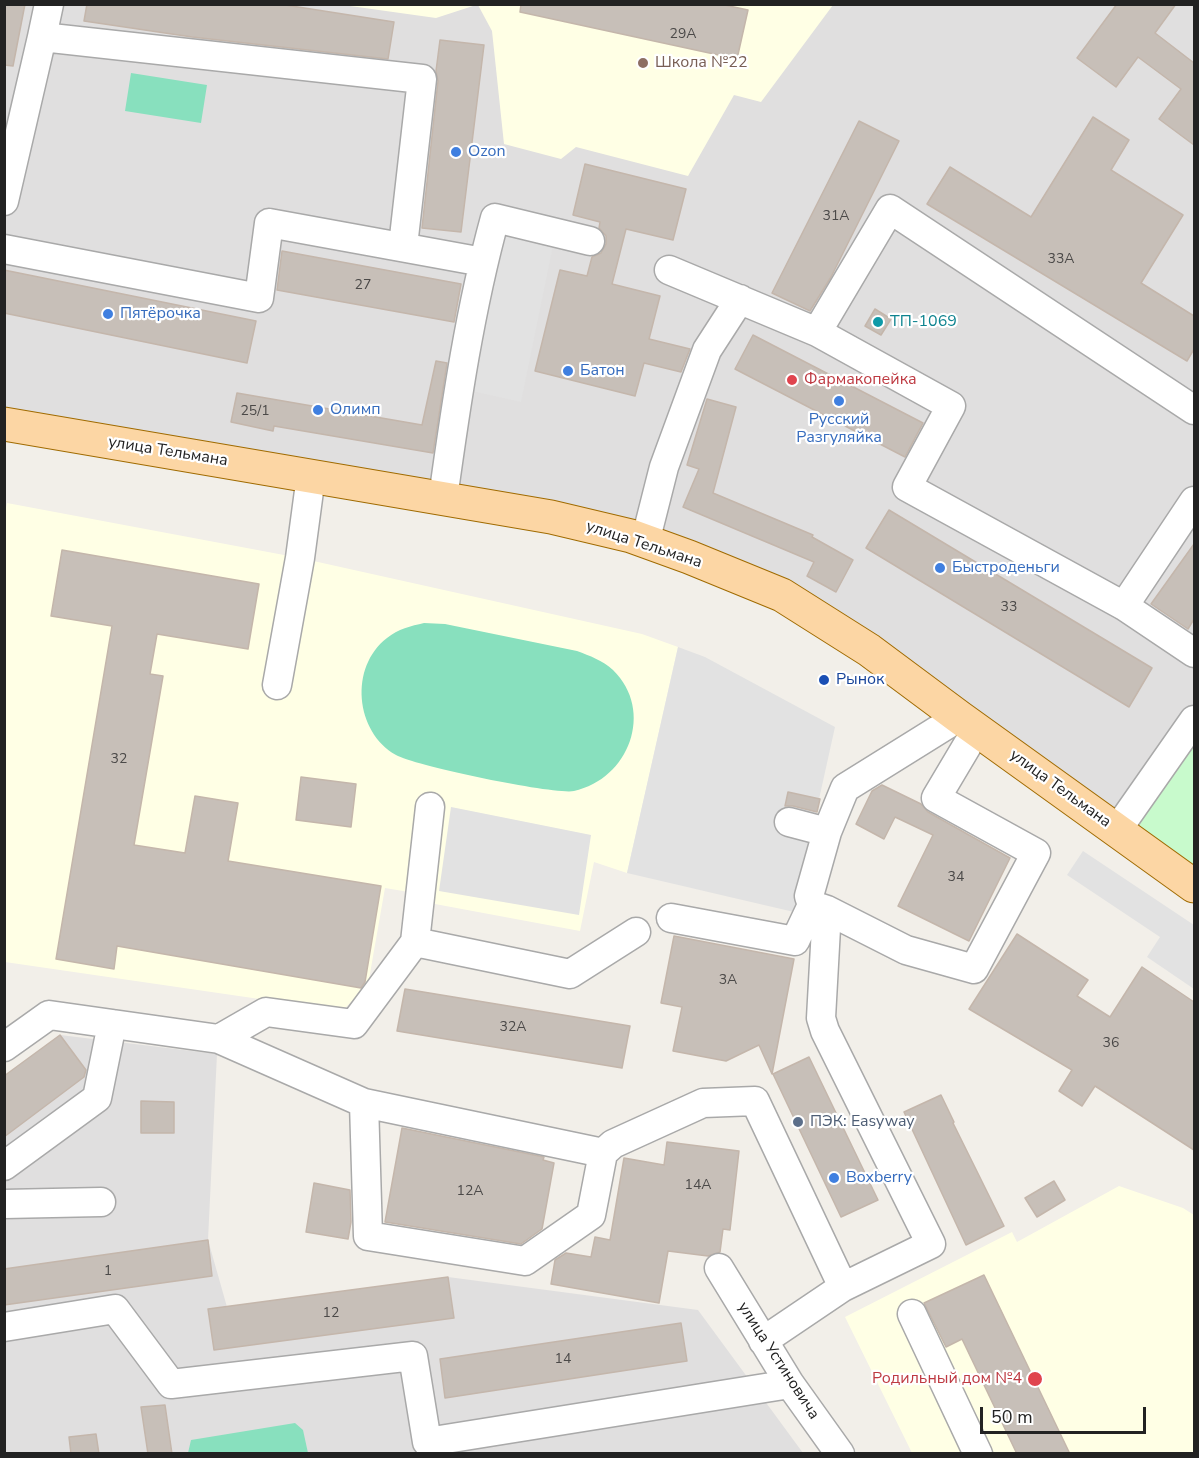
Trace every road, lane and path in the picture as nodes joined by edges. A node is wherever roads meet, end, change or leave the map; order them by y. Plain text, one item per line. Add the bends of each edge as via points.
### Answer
1 (50, 4) edge
2 (42, 38) junction
3 (4, 201) edge
4 (590, 241) dead end
5 (403, 246) junction
6 (4, 249) edge
7 (483, 262) junction
8 (669, 270) dead end
9 (740, 299) junction
10 (817, 332) junction
11 (1194, 410) edge
12 (4, 424) edge
13 (311, 476) junction
14 (443, 498) junction
15 (1194, 501) edge
16 (645, 542) junction
17 (1124, 606) junction
18 (1194, 653) edge
19 (277, 685) dead end
20 (1194, 720) edge
21 (968, 723) junction
22 (430, 807) dead end
23 (789, 822) dead end
24 (1117, 830) junction
25 (827, 832) junction
26 (1191, 876) edge
27 (819, 907) junction
28 (671, 918) dead end
29 (636, 932) dead end
30 (415, 942) junction
31 (112, 1024) junction
32 (219, 1039) junction
33 (4, 1047) edge
34 (364, 1103) junction
35 (603, 1153) junction
36 (4, 1166) edge
37 (101, 1202) dead end
38 (4, 1204) edge
39 (719, 1268) dead end
40 (843, 1287) junction
41 (912, 1314) dead end
42 (4, 1327) edge
43 (763, 1341) junction
44 (790, 1384) junction
45 (840, 1454) edge
46 (978, 1454) edge

1 - 2 street
2 - 3 street
2 - 5 street via 422,79
4 - 7 street via 495,218
5 - 6 street via 269,223 259,298
5 - 7 street
7 - 14 street
8 - 9 street
9 - 10 street
9 - 16 street via 707,350 664,467
10 - 11 street via 890,209
10 - 17 street via 951,406 907,486
12 - 13 main road, улица Тельмана
13 - 14 main road, улица Тельмана
13 - 19 street
14 - 16 main road, улица Тельмана via 552,517
15 - 17 street
16 - 21 main road, улица Тельмана via 782,595 869,650
17 - 18 street
20 - 24 street
21 - 24 main road, улица Тельмана
21 - 25 street via 845,788
21 - 27 street via 936,798 1036,853 974,969 906,950
22 - 30 street
23 - 25 street
24 - 26 main road, улица Тельмана
25 - 27 street via 809,896
27 - 28 street via 795,941
27 - 40 street via 821,1018 825,1031 932,1244
29 - 30 street via 570,974
30 - 32 street via 354,1024 266,1012
31 - 32 street
31 - 33 street via 49,1015
31 - 36 street via 97,1098
32 - 34 street
34 - 35 street
34 - 35 street via 368,1236 525,1261 591,1215
35 - 40 street via 613,1144 703,1103 755,1101
37 - 38 street
39 - 43 street, улица Устиновича
40 - 43 street
41 - 46 street
42 - 44 street via 115,1309 171,1384 413,1356 427,1442
43 - 44 street, улица Устиновича
44 - 45 street, улица Устиновича

